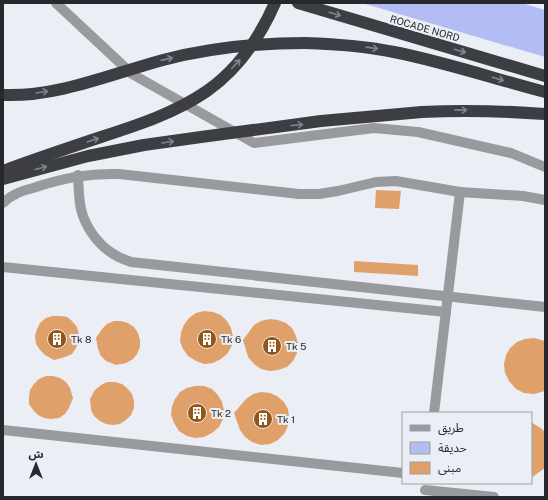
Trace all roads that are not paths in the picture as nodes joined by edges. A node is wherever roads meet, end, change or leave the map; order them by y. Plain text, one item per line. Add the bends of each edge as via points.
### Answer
1 (56, 3) edge
2 (275, 3) edge
3 (298, 3) edge
4 (545, 76) edge
5 (545, 92) edge
6 (3, 95) edge
7 (545, 114) edge
8 (545, 167) edge
9 (3, 171) edge
10 (78, 175) junction
11 (3, 179) edge
12 (460, 192) junction
13 (545, 200) edge
14 (3, 203) edge
15 (3, 267) edge
16 (448, 296) junction
17 (545, 308) edge
18 (446, 312) junction
19 (434, 412) edge
20 (3, 430) edge
21 (402, 473) edge
22 (425, 490) edge
23 (494, 497) edge

1 - 8 lane via 132,74 254,142 374,128 418,132 511,154
9 -> 2 highway, bridge via 137,126 196,98 226,75 242,58 257,39
3 -> 4 highway, ROCADE NORD
6 -> 5 highway, bridge via 55,90 200,52 274,43 353,46 393,52
11 -> 7 highway, bridge via 88,156 314,122 454,110
10 - 12 lane via 119,174 299,194 319,194 376,182 396,181
10 - 14 lane via 54,180 18,193
10 - 16 lane via 82,215 90,232 117,257 131,262
12 - 13 lane
12 - 16 lane
15 - 18 lane
16 - 17 lane
16 - 18 lane
18 - 19 lane
20 - 21 lane
22 - 23 lane

